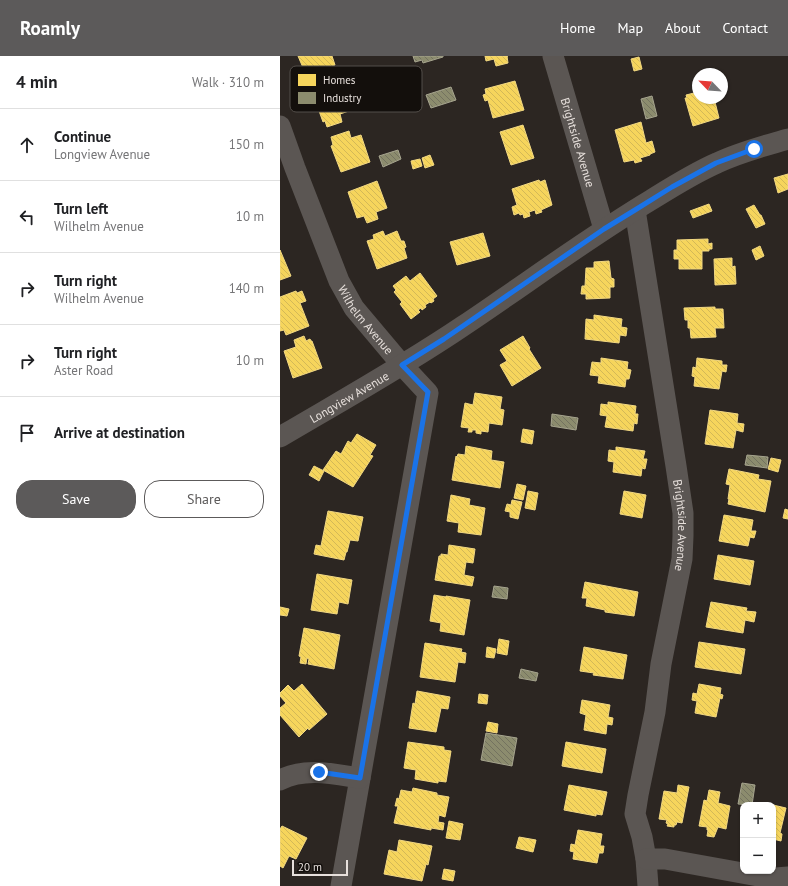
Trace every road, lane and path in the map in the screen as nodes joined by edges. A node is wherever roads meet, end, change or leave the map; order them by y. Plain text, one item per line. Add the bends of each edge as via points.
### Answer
1 (553, 56) edge
2 (280, 126) edge
3 (788, 139) edge
4 (635, 210) junction
5 (604, 229) junction
6 (402, 365) junction
7 (280, 437) edge
8 (360, 778) junction
9 (280, 780) edge
10 (646, 859) junction
11 (788, 877) edge
12 (342, 886) edge
13 (648, 886) edge

1 - 5 street, Brightside Avenue
2 - 6 street, Wilhelm Avenue via 339,281 354,308
3 - 4 street, Longview Avenue via 716,163
4 - 5 street, Longview Avenue
4 - 10 street, Brightside Avenue via 683,513 682,559 635,814
5 - 6 street, Longview Avenue
6 - 7 street, Longview Avenue
6 - 8 street, Wilhelm Avenue via 428,392
8 - 9 street via 302,772
8 - 12 street, Wilhelm Avenue
10 - 11 street via 665,859 764,877
10 - 13 street, Brightside Avenue

